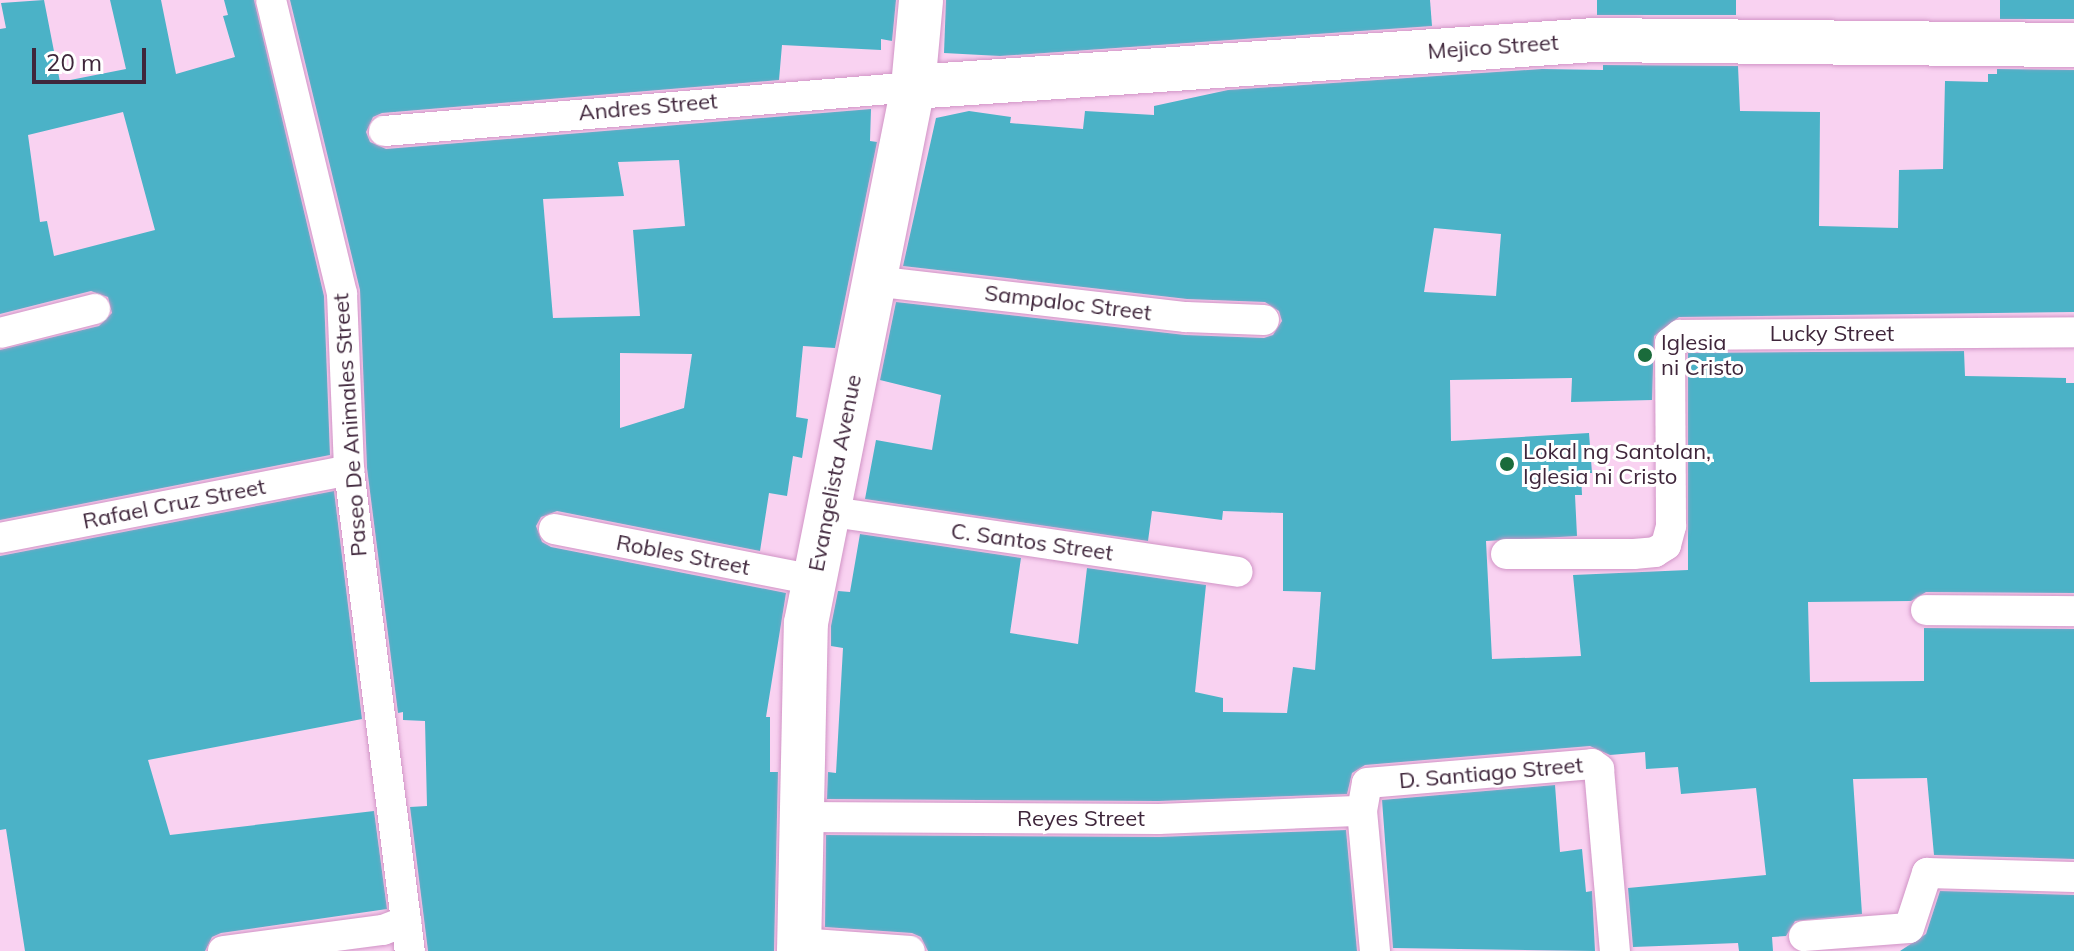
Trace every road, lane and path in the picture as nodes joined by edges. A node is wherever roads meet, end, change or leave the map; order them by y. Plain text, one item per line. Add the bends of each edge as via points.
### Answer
1 (271, 0) edge
2 (921, 0) edge
3 (2074, 45) edge
4 (913, 87) junction
5 (384, 131) dead end
6 (873, 281) junction
7 (95, 309) dead end
8 (1264, 320) dead end
9 (2074, 332) edge
10 (0, 333) edge
11 (349, 470) junction
12 (826, 511) junction
13 (554, 529) dead end
14 (0, 538) edge
15 (1506, 554) dead end
16 (1238, 572) dead end
17 (813, 580) junction
18 (1926, 610) dead end
19 (2074, 611) edge
20 (1362, 811) junction
21 (800, 817) junction
22 (2074, 877) edge
23 (406, 921) junction
24 (1804, 936) dead end
25 (799, 947) edge
26 (223, 951) edge
27 (410, 951) edge
28 (910, 951) edge
29 (1375, 951) edge
30 (1615, 951) edge

1 - 11 street, Paseo De Animales Street via 342,294
2 - 4 street, Evangelista Avenue
3 - 4 street, Mejico Street via 1594,40
4 - 5 street, Andres Street
4 - 6 street, Evangelista Avenue
6 - 8 street, Sampaloc Street via 1186,317
6 - 12 street, Evangelista Avenue
7 - 10 street
9 - 15 street, Lucky Street via 1680,335 1670,343 1671,526 1666,545 1634,554
11 - 14 street, Rafael Cruz Street
11 - 23 street, Paseo De Animales Street
12 - 16 street, C. Santos Street
12 - 17 street, Evangelista Avenue
13 - 17 street, Robles Street
17 - 21 street, Evangelista Avenue via 801,714
18 - 19 street
20 - 21 street, Reyes Street via 1159,819
20 - 29 street
20 - 30 street, D. Santiago Street via 1367,783 1592,764 1599,769
21 - 25 street, Evangelista Avenue
22 - 24 street via 1927,873 1909,928
23 - 26 street via 383,930
23 - 27 street, Paseo De Animales Street
25 - 28 street

